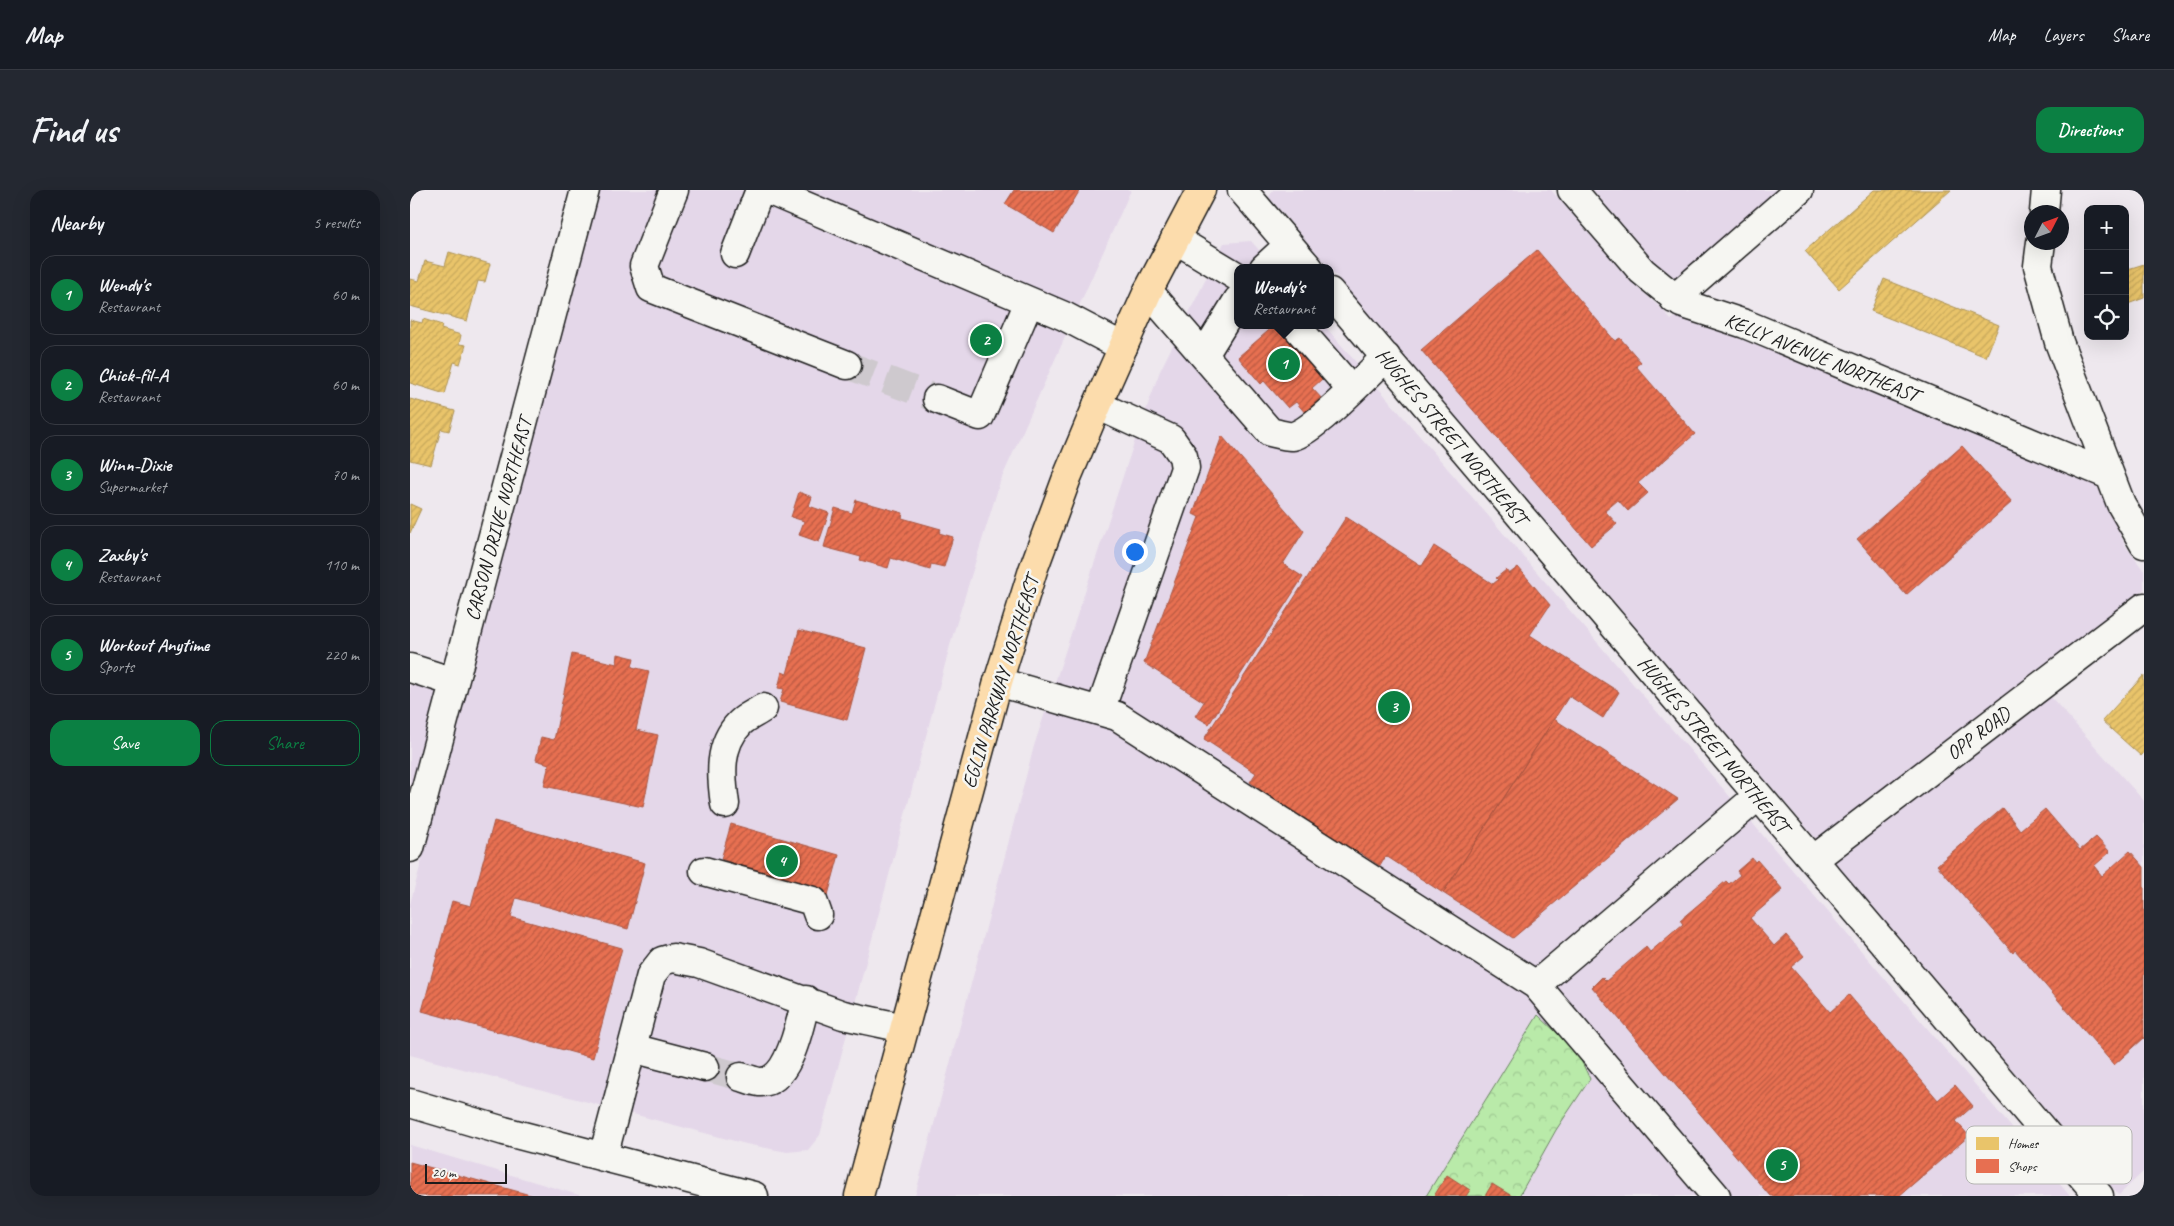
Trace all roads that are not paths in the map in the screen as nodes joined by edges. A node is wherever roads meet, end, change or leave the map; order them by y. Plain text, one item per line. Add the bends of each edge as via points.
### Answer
1 (585, 190) edge
2 (674, 190) edge
3 (760, 190) edge
4 (768, 190) edge
5 (1201, 190) edge
6 (1242, 190) edge
7 (1572, 190) edge
8 (1799, 190) edge
9 (2046, 190) edge
10 (2045, 205) edge
11 (1176, 239) junction
12 (1289, 245) junction
13 (2040, 250) edge
14 (735, 254) dead end
15 (1268, 264) edge
16 (1306, 264) edge
17 (1234, 275) edge
18 (1148, 291) junction
19 (1334, 297) edge
20 (1674, 299) junction
21 (1028, 302) junction
22 (1234, 306) edge
23 (1298, 329) edge
24 (1123, 347) junction
25 (1204, 355) junction
26 (1386, 357) junction
27 (847, 365) tunnel mouth
28 (1351, 389) junction
29 (937, 399) tunnel mouth
30 (1097, 405) junction
31 (2109, 474) junction
32 (2144, 544) edge
33 (2144, 607) edge
34 (410, 668) edge
35 (454, 682) junction
36 (998, 682) junction
37 (763, 708) dead end
38 (1100, 711) junction
39 (1758, 796) junction
40 (725, 804) dead end
41 (410, 848) edge
42 (1813, 860) junction
43 (704, 871) dead end
44 (818, 915) dead end
45 (1536, 985) junction
46 (806, 1000) junction
47 (904, 1028) junction
48 (632, 1048) junction
49 (705, 1067) tunnel mouth
50 (741, 1076) tunnel mouth
51 (410, 1104) edge
52 (2033, 1126) edge
53 (603, 1157) junction
54 (1692, 1186) edge
55 (754, 1196) edge
56 (859, 1196) edge
57 (1716, 1196) edge

1 - 35 street, CARSON DRIVE NORTHEAST
2 - 27 street via 644,266 651,288
3 - 14 street
4 - 21 street
5 - 11 highway, EGLIN PARKWAY NORTHEAST
6 - 12 street
7 - 20 street, KELLY AVENUE NORTHEAST via 1642,271
8 - 20 street
9 - 10 street
11 - 17 street
11 - 18 highway, EGLIN PARKWAY NORTHEAST
12 - 15 street
12 - 16 street
13 - 31 street via 2038,266 2059,342
18 - 24 highway, EGLIN PARKWAY NORTHEAST
18 - 25 street
19 - 26 street, HUGHES STREET NORTHEAST
20 - 31 street, KELLY AVENUE NORTHEAST via 1745,324
21 - 24 street via 1064,316
21 - 29 street via 980,416
22 - 25 street
23 - 28 street
24 - 30 highway, EGLIN PARKWAY NORTHEAST
25 - 28 street via 1270,432 1277,434 1292,436 1308,427
26 - 28 street
26 - 39 street, HUGHES STREET NORTHEAST
30 - 36 highway, EGLIN PARKWAY NORTHEAST via 1033,570
30 - 38 street via 1171,439 1183,456 1185,468
31 - 32 street via 2121,504
33 - 42 street, OPP ROAD
34 - 35 street
35 - 41 street, CARSON DRIVE NORTHEAST
36 - 38 street
36 - 47 highway, EGLIN PARKWAY NORTHEAST
37 - 40 street via 740,723 725,746 721,776
38 - 45 street via 1117,716
39 - 42 street, HUGHES STREET NORTHEAST
39 - 45 street
42 - 52 street, HUGHES STREET NORTHEAST
43 - 44 street via 813,901
45 - 54 street
46 - 47 street via 843,1014
46 - 48 street via 699,963 673,958 662,962 651,975
46 - 50 street via 790,1055 780,1072 760,1082
47 - 56 highway, EGLIN PARKWAY NORTHEAST
48 - 49 street
48 - 53 street
51 - 53 street
53 - 55 street
54 - 57 street

